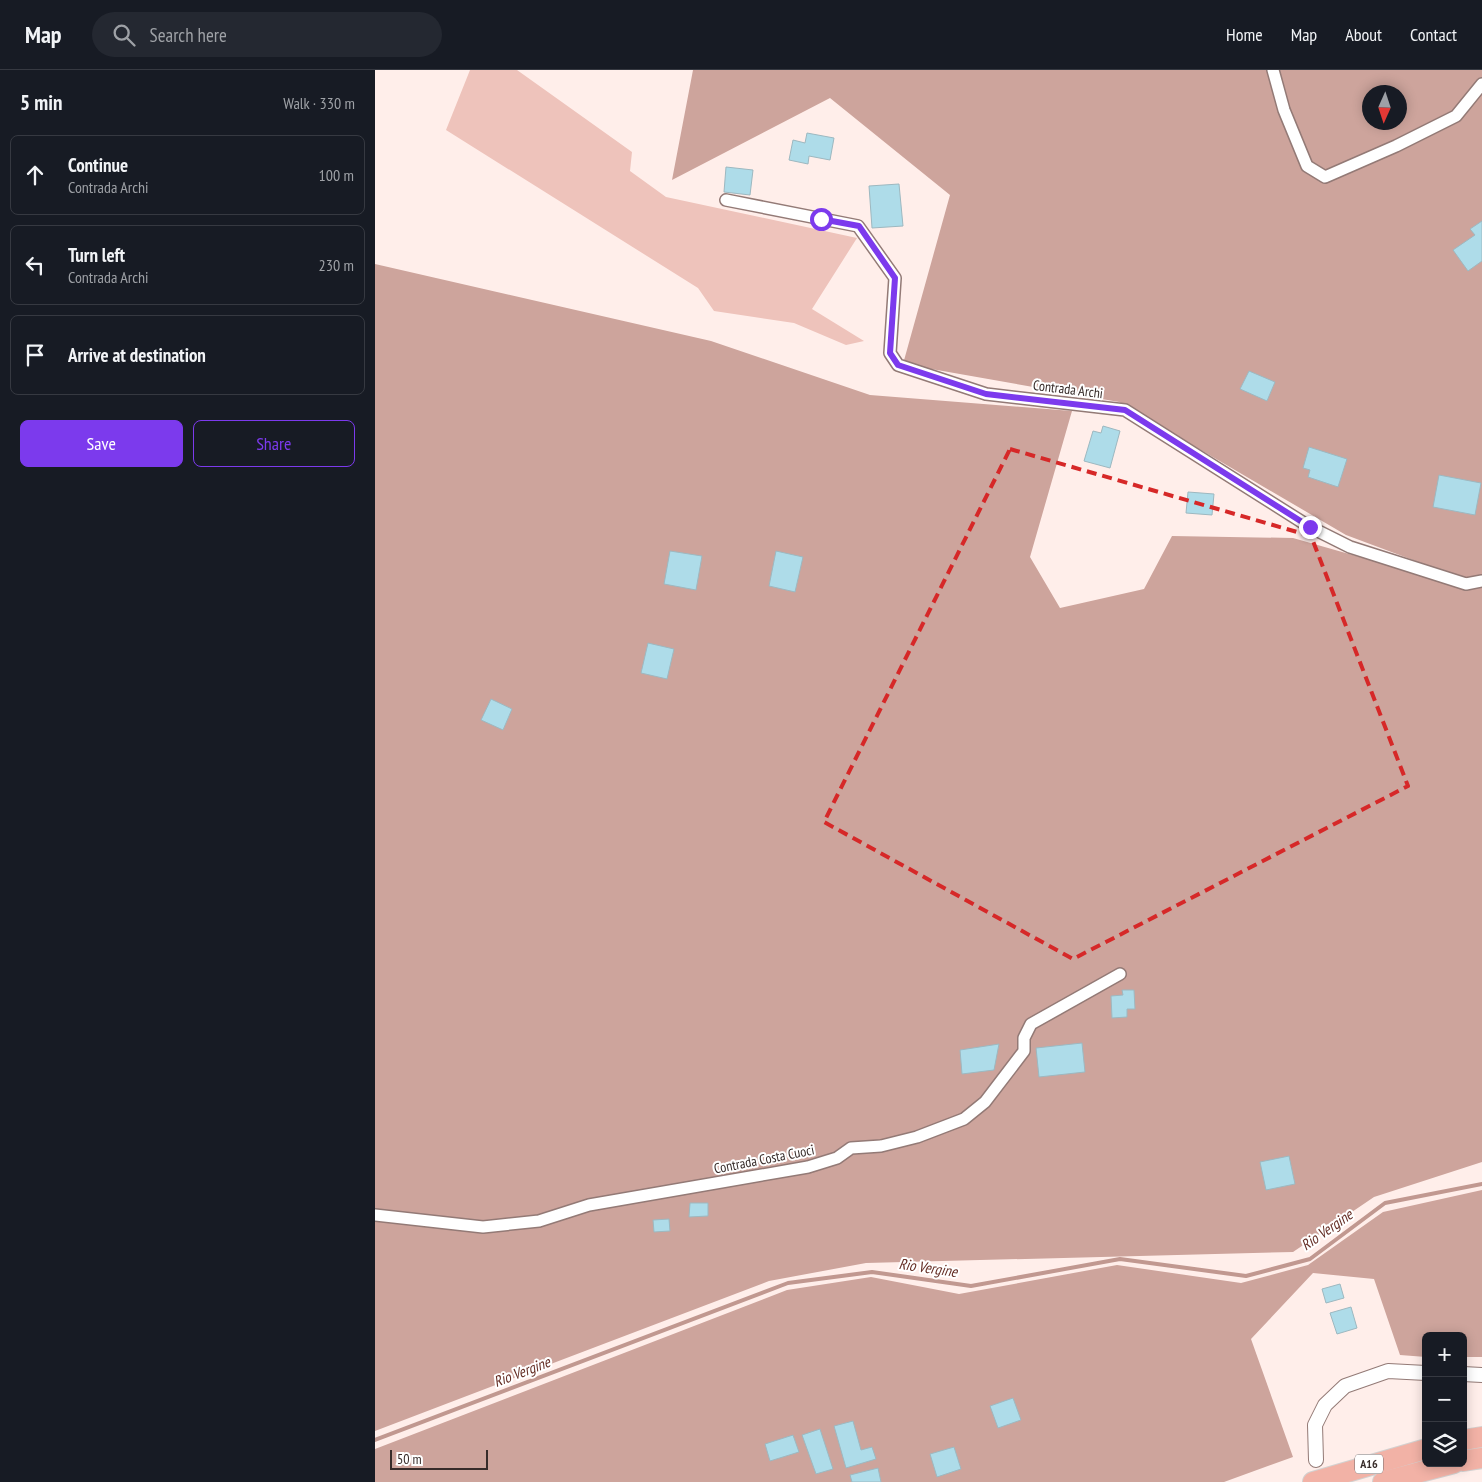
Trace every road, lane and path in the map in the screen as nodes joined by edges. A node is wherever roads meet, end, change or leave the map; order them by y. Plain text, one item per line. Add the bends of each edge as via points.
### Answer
1 (1273, 70) edge
2 (1482, 84) edge
3 (726, 200) dead end
4 (1482, 581) edge
5 (1120, 974) dead end
6 (375, 1215) edge
7 (1422, 1372) edge
8 (1467, 1374) edge
9 (1482, 1375) edge
10 (1482, 1436) edge
11 (1467, 1439) edge
12 (1422, 1450) edge
13 (1482, 1458) edge
14 (1316, 1460) dead end
15 (1467, 1460) edge
16 (1439, 1467) edge
17 (1313, 1482) edge
18 (1383, 1482) edge

1 - 2 street via 1284,110 1307,166 1325,177 1456,116
3 - 4 street, Contrada Archi via 859,226 895,278 890,353 898,365 986,394 1125,410 1310,527 1350,548 1466,584
5 - 6 street, Contrada Costa Cuoci via 1031,1024 1023,1038 1023,1051 985,1102 964,1119 917,1137 881,1146 851,1148 837,1158 807,1167 589,1205 539,1221 483,1227
7 - 14 street via 1388,1371 1345,1386 1325,1405 1315,1425
8 - 9 street
10 - 11 highway
12 - 17 highway, A16
13 - 15 highway
16 - 18 highway, A16

